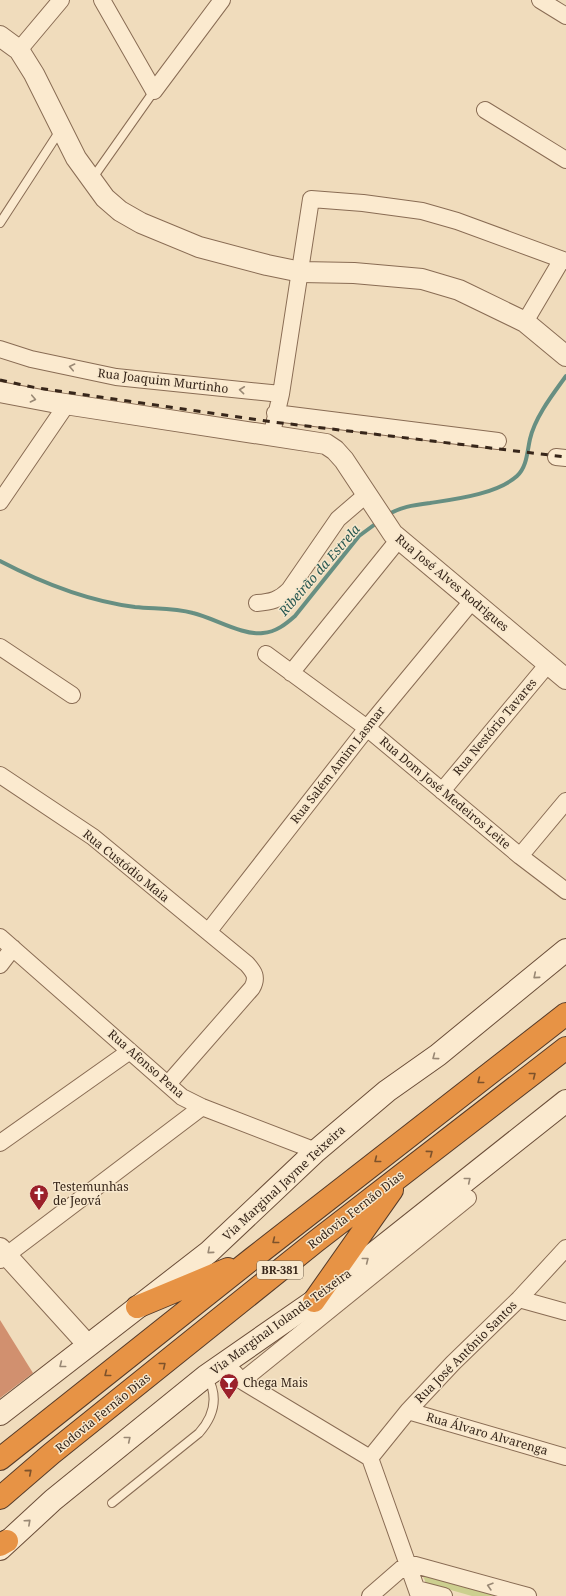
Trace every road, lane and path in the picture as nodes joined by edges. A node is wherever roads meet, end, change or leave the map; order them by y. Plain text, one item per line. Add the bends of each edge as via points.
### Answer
1 (61, 0) edge
2 (102, 0) edge
3 (222, 0) edge
4 (540, 0) edge
5 (566, 16) edge
6 (0, 36) edge
7 (19, 50) junction
8 (154, 91) junction
9 (485, 110) dead end
10 (61, 128) junction
11 (566, 160) edge
12 (92, 180) junction
13 (0, 223) edge
14 (563, 261) edge
15 (301, 272) junction
16 (525, 322) junction
17 (0, 349) edge
18 (562, 353) edge
19 (0, 392) edge
20 (281, 394) junction
21 (67, 404) junction
22 (275, 413) junction
23 (271, 437) junction
24 (498, 441) dead end
25 (372, 500) junction
26 (0, 502) edge
27 (396, 536) junction
28 (472, 601) junction
29 (257, 603) dead end
30 (0, 647) edge
31 (266, 654) dead end
32 (548, 664) junction
33 (291, 673) junction
34 (566, 679) edge
35 (72, 695) dead end
36 (367, 728) junction
37 (0, 775) edge
38 (442, 791) junction
39 (566, 801) edge
40 (520, 856) junction
41 (566, 891) edge
42 (208, 932) junction
43 (0, 937) edge
44 (13, 948) junction
45 (566, 950) edge
46 (0, 965) edge
47 (563, 1015) edge
48 (566, 1048) edge
49 (130, 1051) junction
50 (168, 1084) junction
51 (566, 1101) edge
52 (202, 1107) junction
53 (0, 1143) edge
54 (316, 1151) junction
55 (405, 1172) junction
56 (468, 1198) dead end
57 (566, 1248) edge
58 (2, 1255) edge
59 (253, 1258) junction
60 (519, 1299) junction
61 (314, 1301) junction
62 (137, 1307) junction
63 (566, 1312) edge
64 (88, 1345) junction
65 (225, 1363) junction
66 (206, 1376) junction
67 (242, 1381) junction
68 (408, 1411) junction
69 (0, 1414) edge
70 (566, 1457) edge
71 (370, 1458) junction
72 (0, 1459) edge
73 (0, 1498) edge
74 (112, 1503) dead end
75 (2, 1545) edge
76 (408, 1563) junction
77 (418, 1592) edge
78 (370, 1596) edge
79 (444, 1596) edge
80 (528, 1596) edge

1 - 7 street
2 - 8 street
3 - 8 street
4 - 5 street
6 - 7 street
7 - 10 street
8 - 12 lane
9 - 11 street
10 - 12 street via 76,158
10 - 13 lane
12 - 15 street via 105,198 120,211 141,223 199,247
14 - 15 street via 457,221 422,211 311,199
14 - 16 street
15 - 16 street via 354,273 422,279 459,290
15 - 20 street
16 - 18 street
20 -> 17 street, Rua Joaquim Murtinho via 116,377 31,359
19 -> 21 street
20 - 22 street
21 - 23 street
21 - 26 street
22 - 23 street
22 - 24 street
23 - 25 street, Rua José Alves Rodrigues via 326,444 344,460
25 - 27 street, Rua José Alves Rodrigues
25 - 29 street via 338,519 289,590 280,599
27 - 28 street, Rua José Alves Rodrigues
27 - 33 street
28 - 32 street, Rua José Alves Rodrigues
28 - 36 street, Rua Salém Amim Lasmar
30 - 35 street
31 - 33 street, Rua Dom José Medeiros Leite
32 - 34 street, Rua José Alves Rodrigues
32 - 38 street, Rua Nestório Tavares
33 - 36 street, Rua Dom José Medeiros Leite
36 - 38 street, Rua Dom José Medeiros Leite
36 - 42 street, Rua Salém Amim Lasmar
37 - 42 street, Rua Custódio Maia via 93,837
38 - 40 street, Rua Dom José Medeiros Leite
39 - 40 street
40 - 41 street, Rua Dom José Medeiros Leite
42 - 50 street, Rua Custódio Maia via 247,964 255,974 255,981 252,988
43 - 44 street, Rua Afonso Pena
44 - 46 street
44 - 49 street, Rua Afonso Pena
45 -> 54 main road, Via Marginal Jayme Teixeira via 438,1055 387,1091
47 -> 59 highway, BR-381
55 -> 48 highway, Rodovia Fernão Dias / BR-381
49 - 50 street, Rua Afonso Pena
49 - 53 street
50 - 52 street, Rua Afonso Pena via 182,1097
61 -> 51 main road, Via Marginal Iolanda Teixeira
52 - 54 street, Rua Afonso Pena
52 - 58 street
54 -> 62 main road, Via Marginal Jayme Teixeira via 209,1252
55 - 61 highway
73 -> 55 highway, Rodovia Fernão Dias / BR-381 via 87,1425
56 - 67 street
57 - 60 street, Rua José Antônio Santos
58 - 64 street
59 - 62 highway
59 -> 72 highway, BR-381
60 - 63 street
60 - 68 street, Rua José Antônio Santos
61 - 65 main road, Via Marginal Iolanda Teixeira
62 - 64 main road, Via Marginal Jayme Teixeira
64 -> 69 main road, Via Marginal Jayme Teixeira
65 - 66 main road, Via Marginal Iolanda Teixeira
65 - 67 street
66 - 74 lane via 214,1392 212,1413 208,1423
75 -> 66 main road, Via Marginal Iolanda Teixeira via 53,1500
67 - 71 street
68 - 70 street, Rua Álvaro Alvarenga
68 - 71 street, Rua José Antônio Santos
71 - 76 street
76 - 77 street
76 - 78 street
80 -> 76 street
77 - 79 street

